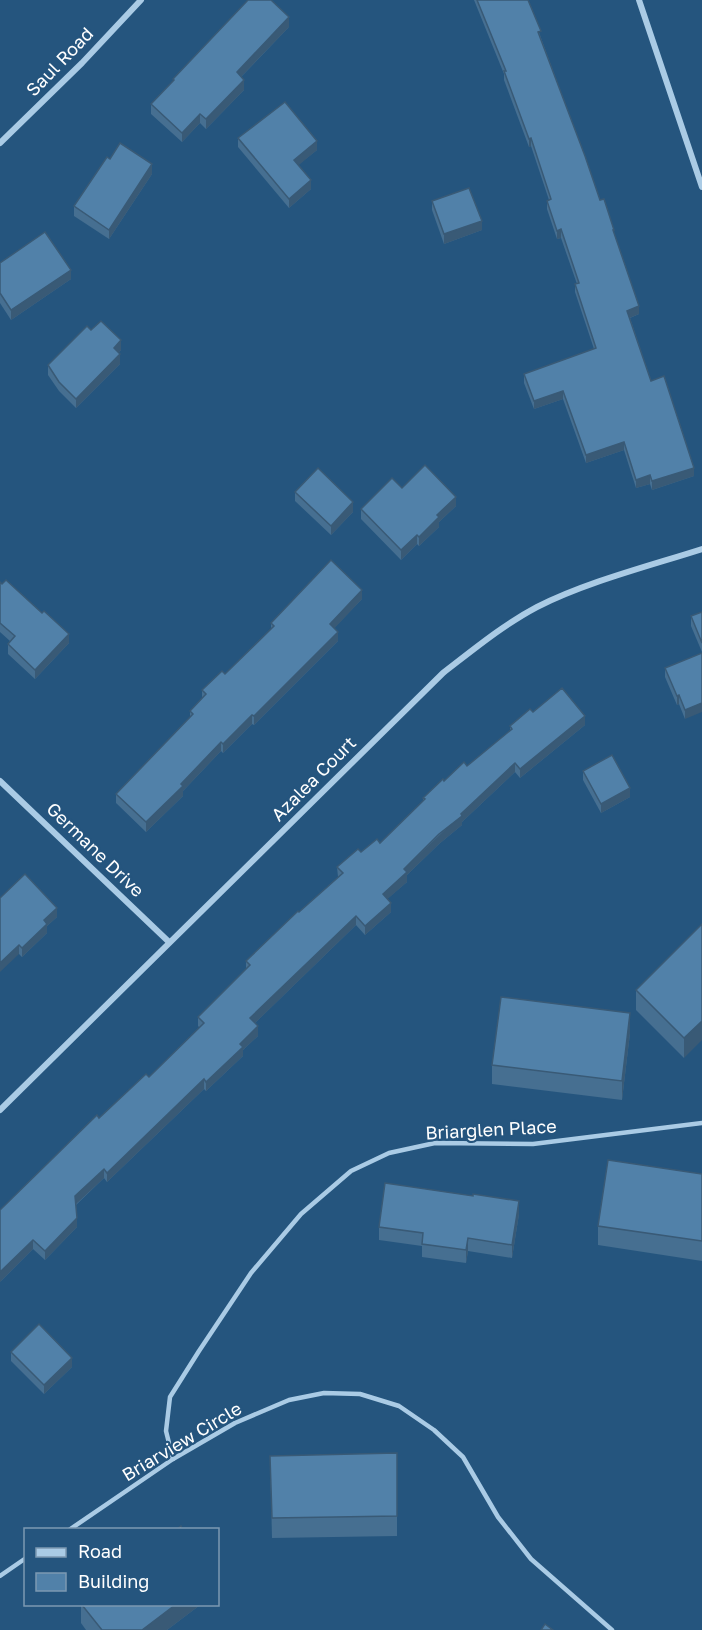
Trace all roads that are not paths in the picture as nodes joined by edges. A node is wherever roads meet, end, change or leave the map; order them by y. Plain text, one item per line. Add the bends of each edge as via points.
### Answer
1 (141, 0) edge
2 (639, 0) edge
3 (0, 143) edge
4 (702, 187) edge
5 (702, 549) edge
6 (0, 781) edge
7 (169, 942) junction
8 (0, 1110) edge
9 (701, 1122) edge
10 (173, 1459) junction
11 (72, 1528) edge
12 (24, 1559) edge
13 (0, 1576) edge
14 (612, 1630) edge

1 - 3 street, Saul Road
2 - 4 street
5 - 7 street, Azalea Court via 590,585 537,607 509,624 443,673
6 - 7 street, Germane Drive
7 - 8 street, Azalea Court
9 - 10 lane, Briarglen Place via 533,1144 435,1143 389,1153 351,1171 301,1214 251,1273 170,1397 166,1431
10 - 11 lane, Briarview Circle
10 - 14 lane, Briarview Circle via 235,1423 289,1401 324,1393 360,1394 399,1406 434,1430 463,1457 498,1517 531,1559
12 - 13 lane

